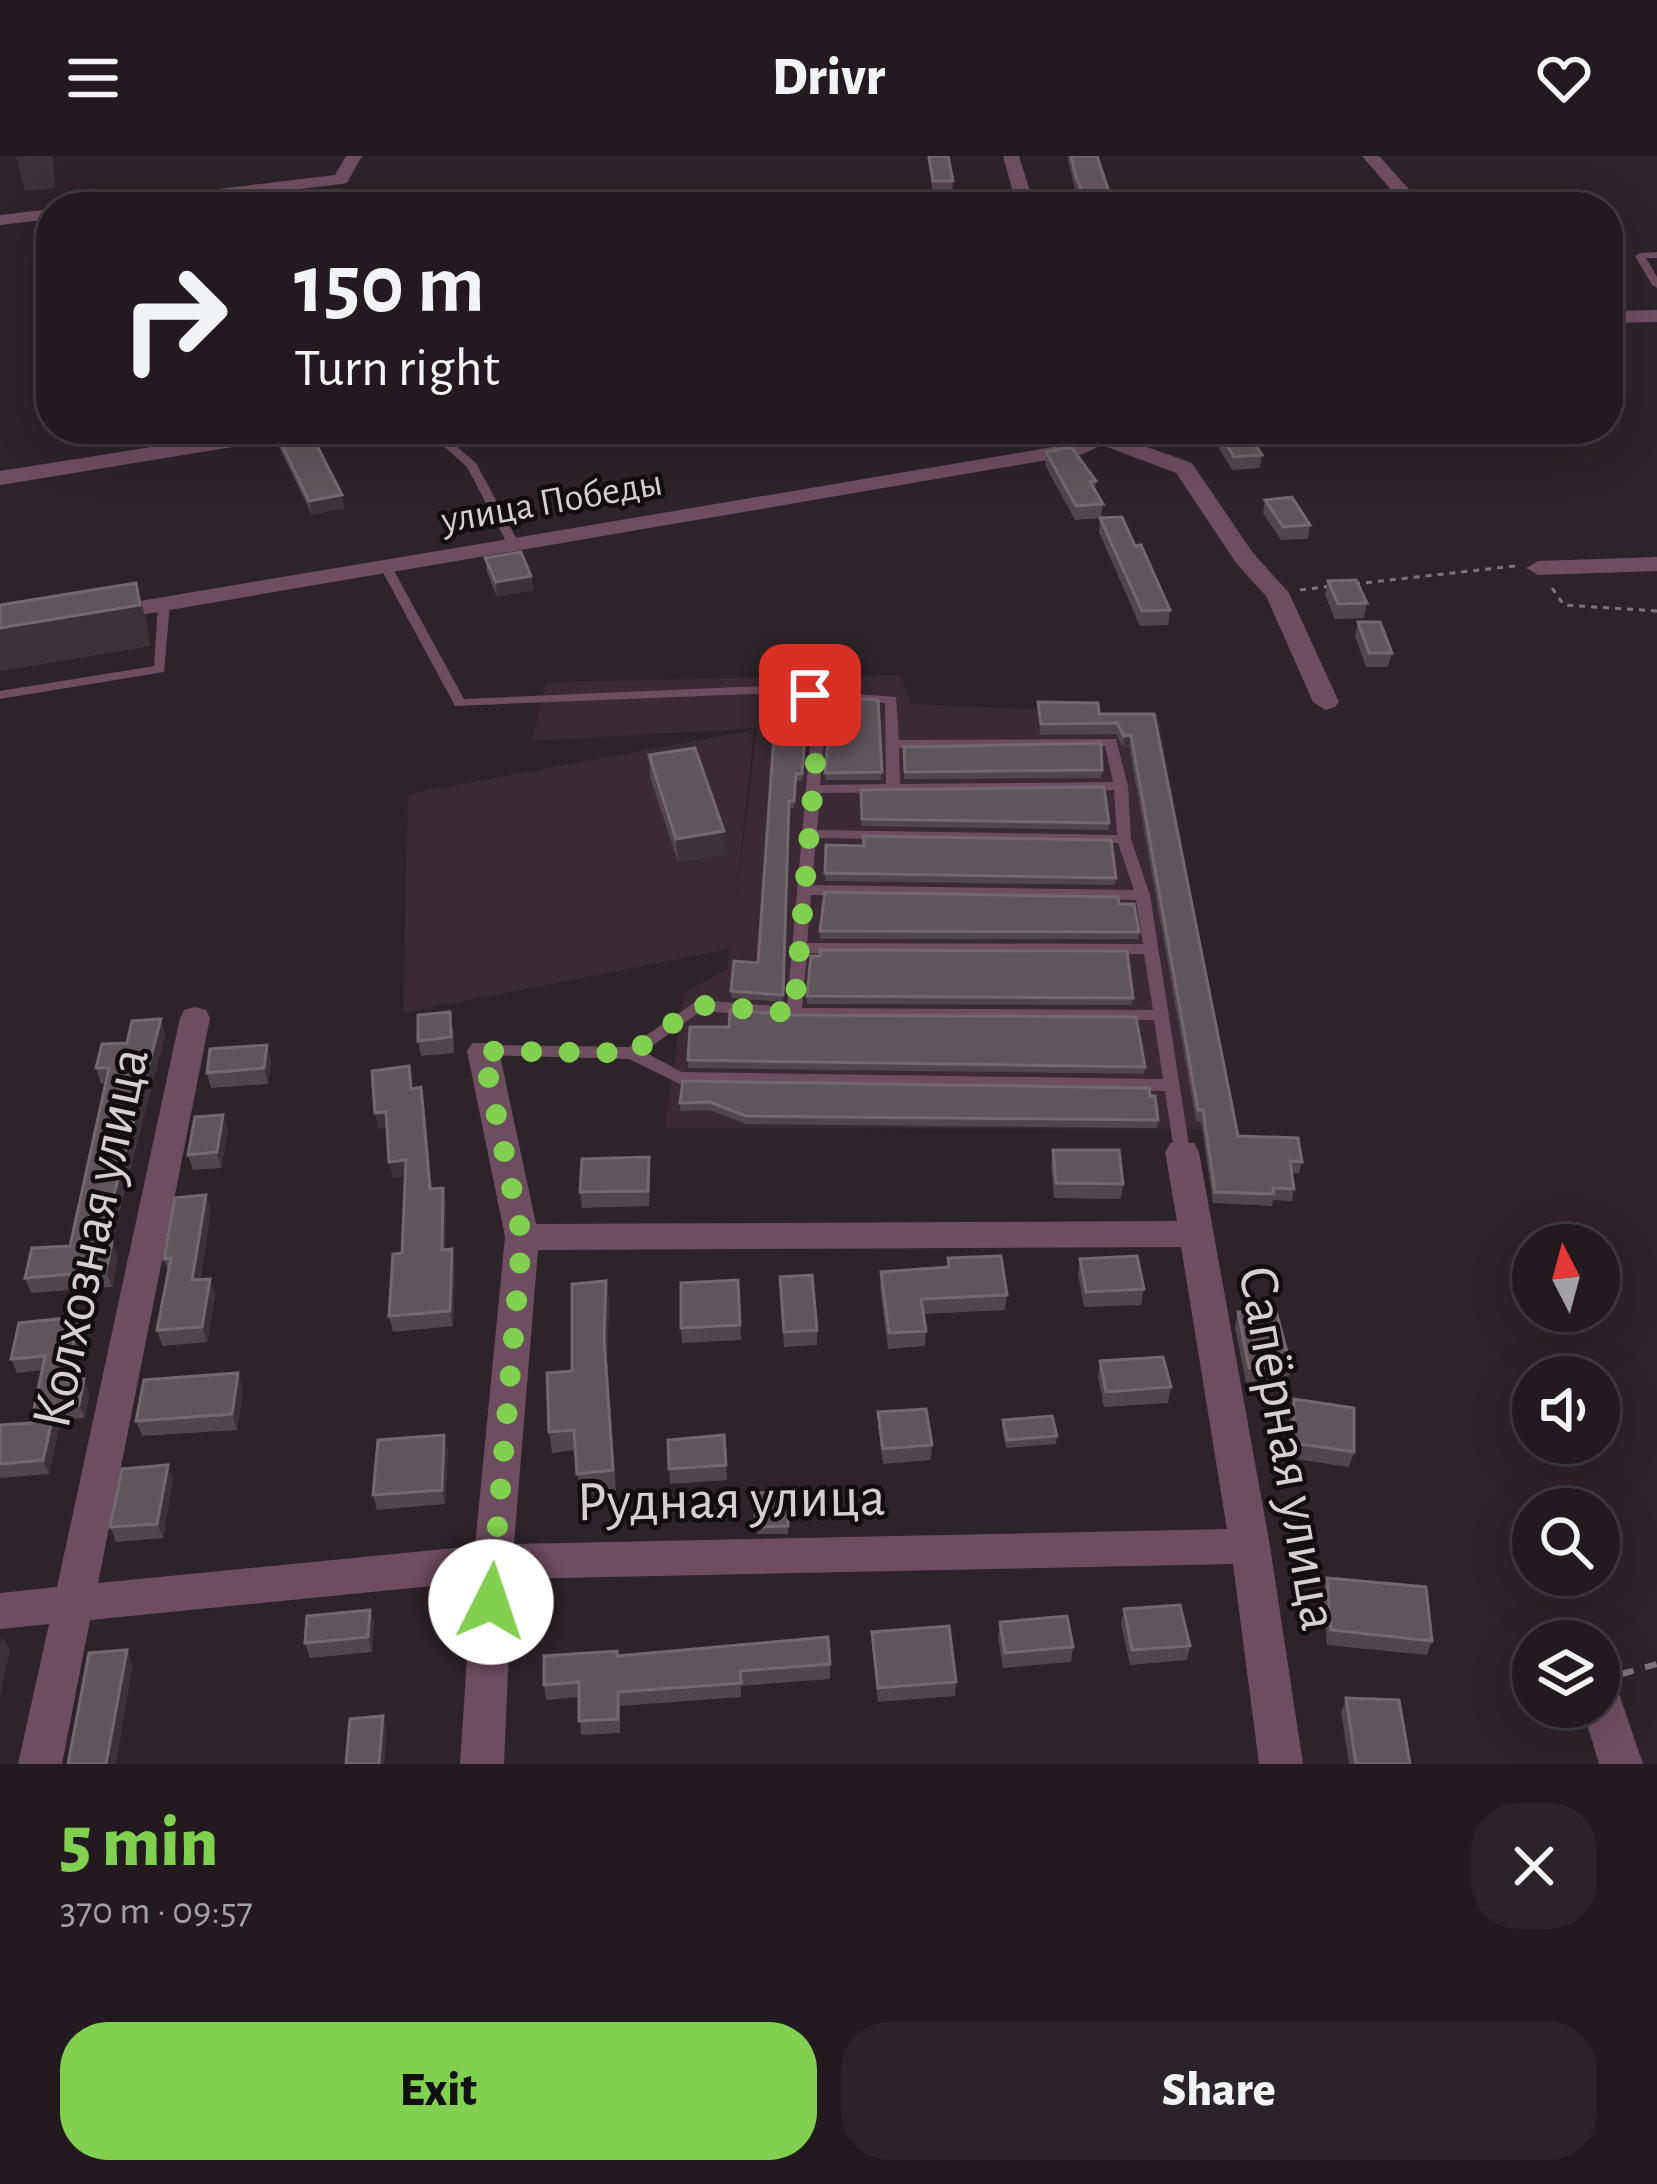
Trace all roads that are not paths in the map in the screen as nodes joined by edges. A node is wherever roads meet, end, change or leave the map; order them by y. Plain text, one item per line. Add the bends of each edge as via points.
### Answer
1 (354, 156) edge
2 (1011, 156) edge
3 (1370, 156) edge
4 (234, 192) edge
5 (1022, 192) edge
6 (1402, 192) edge
7 (36, 216) edge
8 (0, 220) edge
9 (1657, 255) edge
10 (1657, 285) edge
11 (1623, 316) edge
12 (1657, 316) edge
13 (212, 444) edge
14 (448, 444) edge
15 (1089, 444) edge
16 (1131, 444) edge
17 (0, 478) edge
18 (514, 545) junction
19 (1657, 564) edge
20 (386, 567) junction
21 (1538, 568) road end
22 (164, 604) junction
23 (70, 620) edge
24 (0, 695) edge
25 (810, 695) junction
26 (1326, 702) dead end
27 (892, 745) junction
28 (1121, 786) junction
29 (893, 788) junction
30 (814, 789) junction
31 (811, 834) junction
32 (1124, 839) junction
33 (806, 890) junction
34 (1143, 895) junction
35 (801, 948) junction
36 (1151, 949) junction
37 (794, 1013) junction
38 (1160, 1015) junction
39 (195, 1018) dead end
40 (483, 1051) joint
41 (632, 1053) junction
42 (1171, 1085) junction
43 (1182, 1152) joint
44 (1193, 1234) junction
45 (522, 1237) junction
46 (1250, 1546) junction
47 (493, 1562) junction
48 (73, 1604) junction
49 (0, 1611) edge
50 (1616, 1728) edge
51 (40, 1764) edge
52 (482, 1764) edge
53 (1281, 1764) edge
54 (1621, 1764) edge

1 - 4 street via 341,179
2 - 5 street
3 - 6 street
7 - 8 street
9 - 10 lane via 1640,256
11 - 12 street
13 - 17 street
14 - 18 lane via 472,465
15 - 18 street, улица Победы
16 - 26 street via 1184,468 1277,593
18 - 20 street, улица Победы
19 - 21 street
20 - 22 street, улица Победы
20 - 25 lane via 460,703 807,688
22 - 23 street, улица Победы
22 - 24 lane via 160,669
25 - 27 lane via 891,700
25 - 30 lane via 819,720
27 - 28 lane via 1112,742
27 - 29 lane
28 - 29 lane
28 - 32 lane
29 - 30 lane
30 - 31 lane
31 - 32 lane
31 - 33 lane
32 - 34 lane
33 - 34 lane
33 - 35 lane
34 - 36 lane
35 - 36 lane
35 - 37 lane
36 - 38 lane
37 - 38 lane
37 - 41 lane via 698,1005
38 - 42 lane
39 - 48 street, Колхозная улица
40 - 41 lane
40 - 45 street
41 - 42 lane via 680,1078
42 - 43 lane
43 - 44 street, Сапёрная улица
44 - 45 street
44 - 46 street, Сапёрная улица
45 - 47 street
46 - 47 street, Рудная улица
46 - 53 street, Сапёрная улица
47 - 48 street, Рудная улица
47 - 52 street
48 - 49 street, Рудная улица
48 - 51 street, Колхозная улица
50 - 54 street

